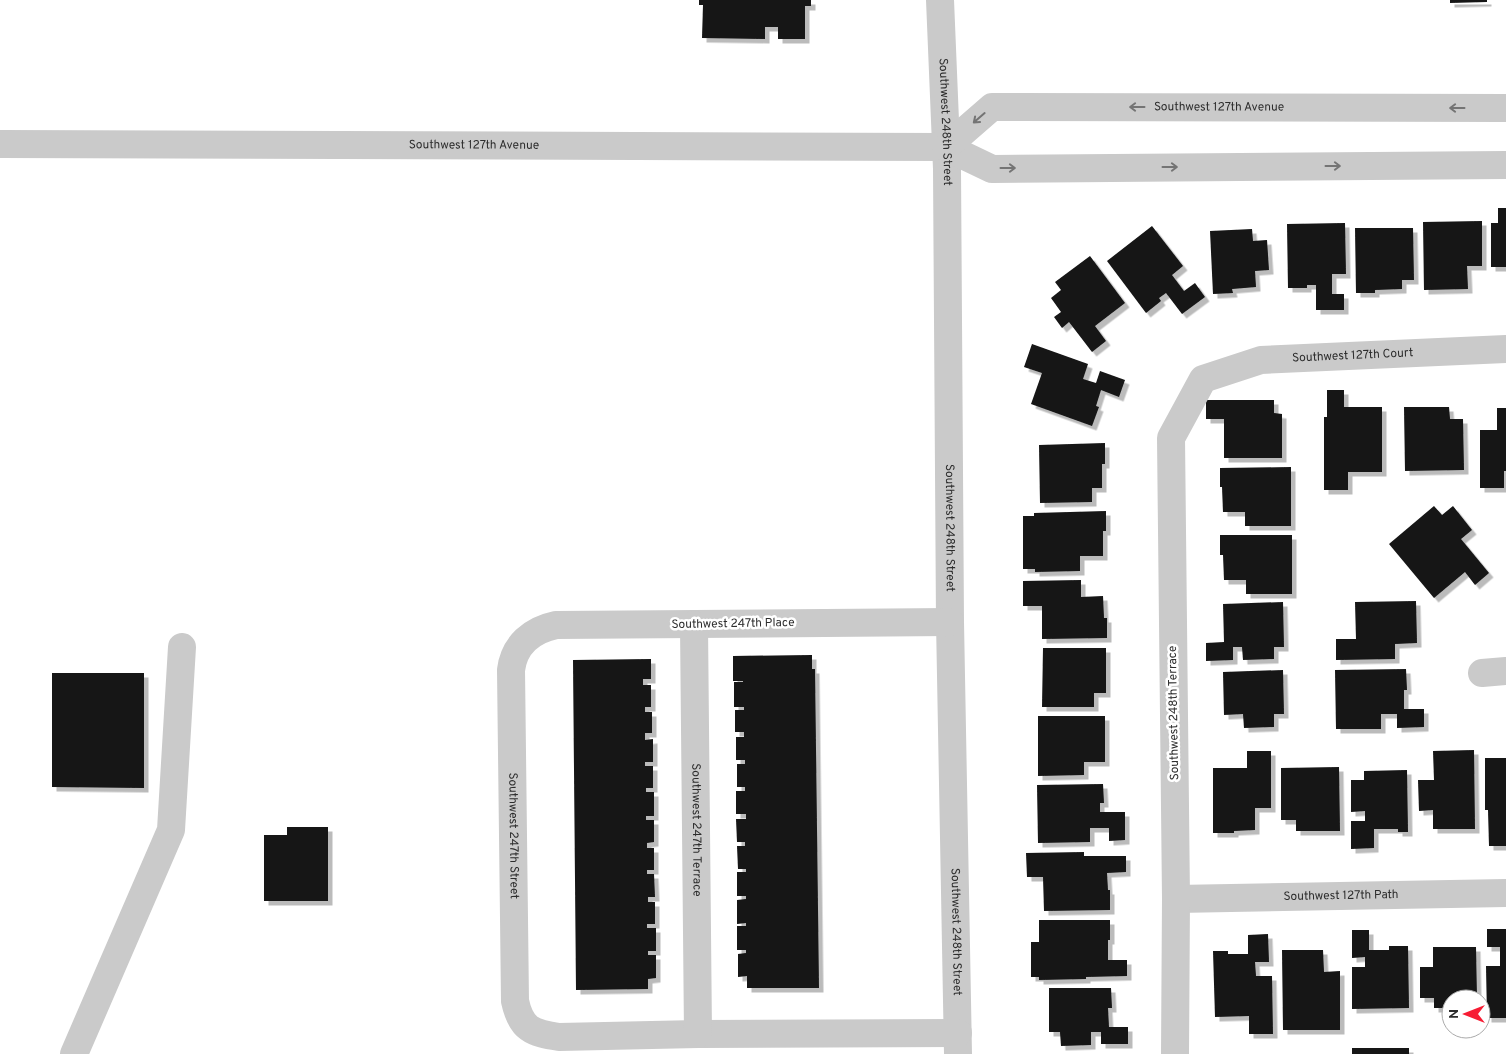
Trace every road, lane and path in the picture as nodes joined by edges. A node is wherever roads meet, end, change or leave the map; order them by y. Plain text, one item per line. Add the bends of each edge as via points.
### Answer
1 (940, 0) edge
2 (1506, 108) edge
3 (0, 144) edge
4 (946, 147) junction
5 (1506, 165) edge
6 (1506, 349) edge
7 (1202, 379) joint
8 (950, 622) junction
9 (694, 625) junction
10 (520, 644) joint
11 (182, 647) dead end
12 (1506, 893) edge
13 (1176, 899) junction
14 (698, 1034) junction
15 (958, 1044) edge
16 (74, 1054) edge
17 (1175, 1054) edge

1 - 4 street, Southwest 248th Street
2 -> 4 street, Southwest 127th Avenue via 992,107
3 - 4 street, Southwest 127th Avenue
4 -> 5 street, Southwest 127th Avenue via 992,169
4 - 8 street, Southwest 248th Street
6 - 7 street, Southwest 127th Court via 1261,360
7 - 13 street, Southwest 248th Terrace via 1171,438
8 - 9 street, Southwest 247th Place
8 - 15 street, Southwest 248th Street
9 - 10 street, Southwest 247th Place via 556,625 536,632
9 - 14 street, Southwest 247th Terrace
10 - 14 street, Southwest 247th Street via 511,670 515,1000 518,1013 529,1030 559,1037
11 - 16 street via 171,830
12 - 13 street, Southwest 127th Path
13 - 17 street, Southwest 248th Terrace
14 - 15 street

